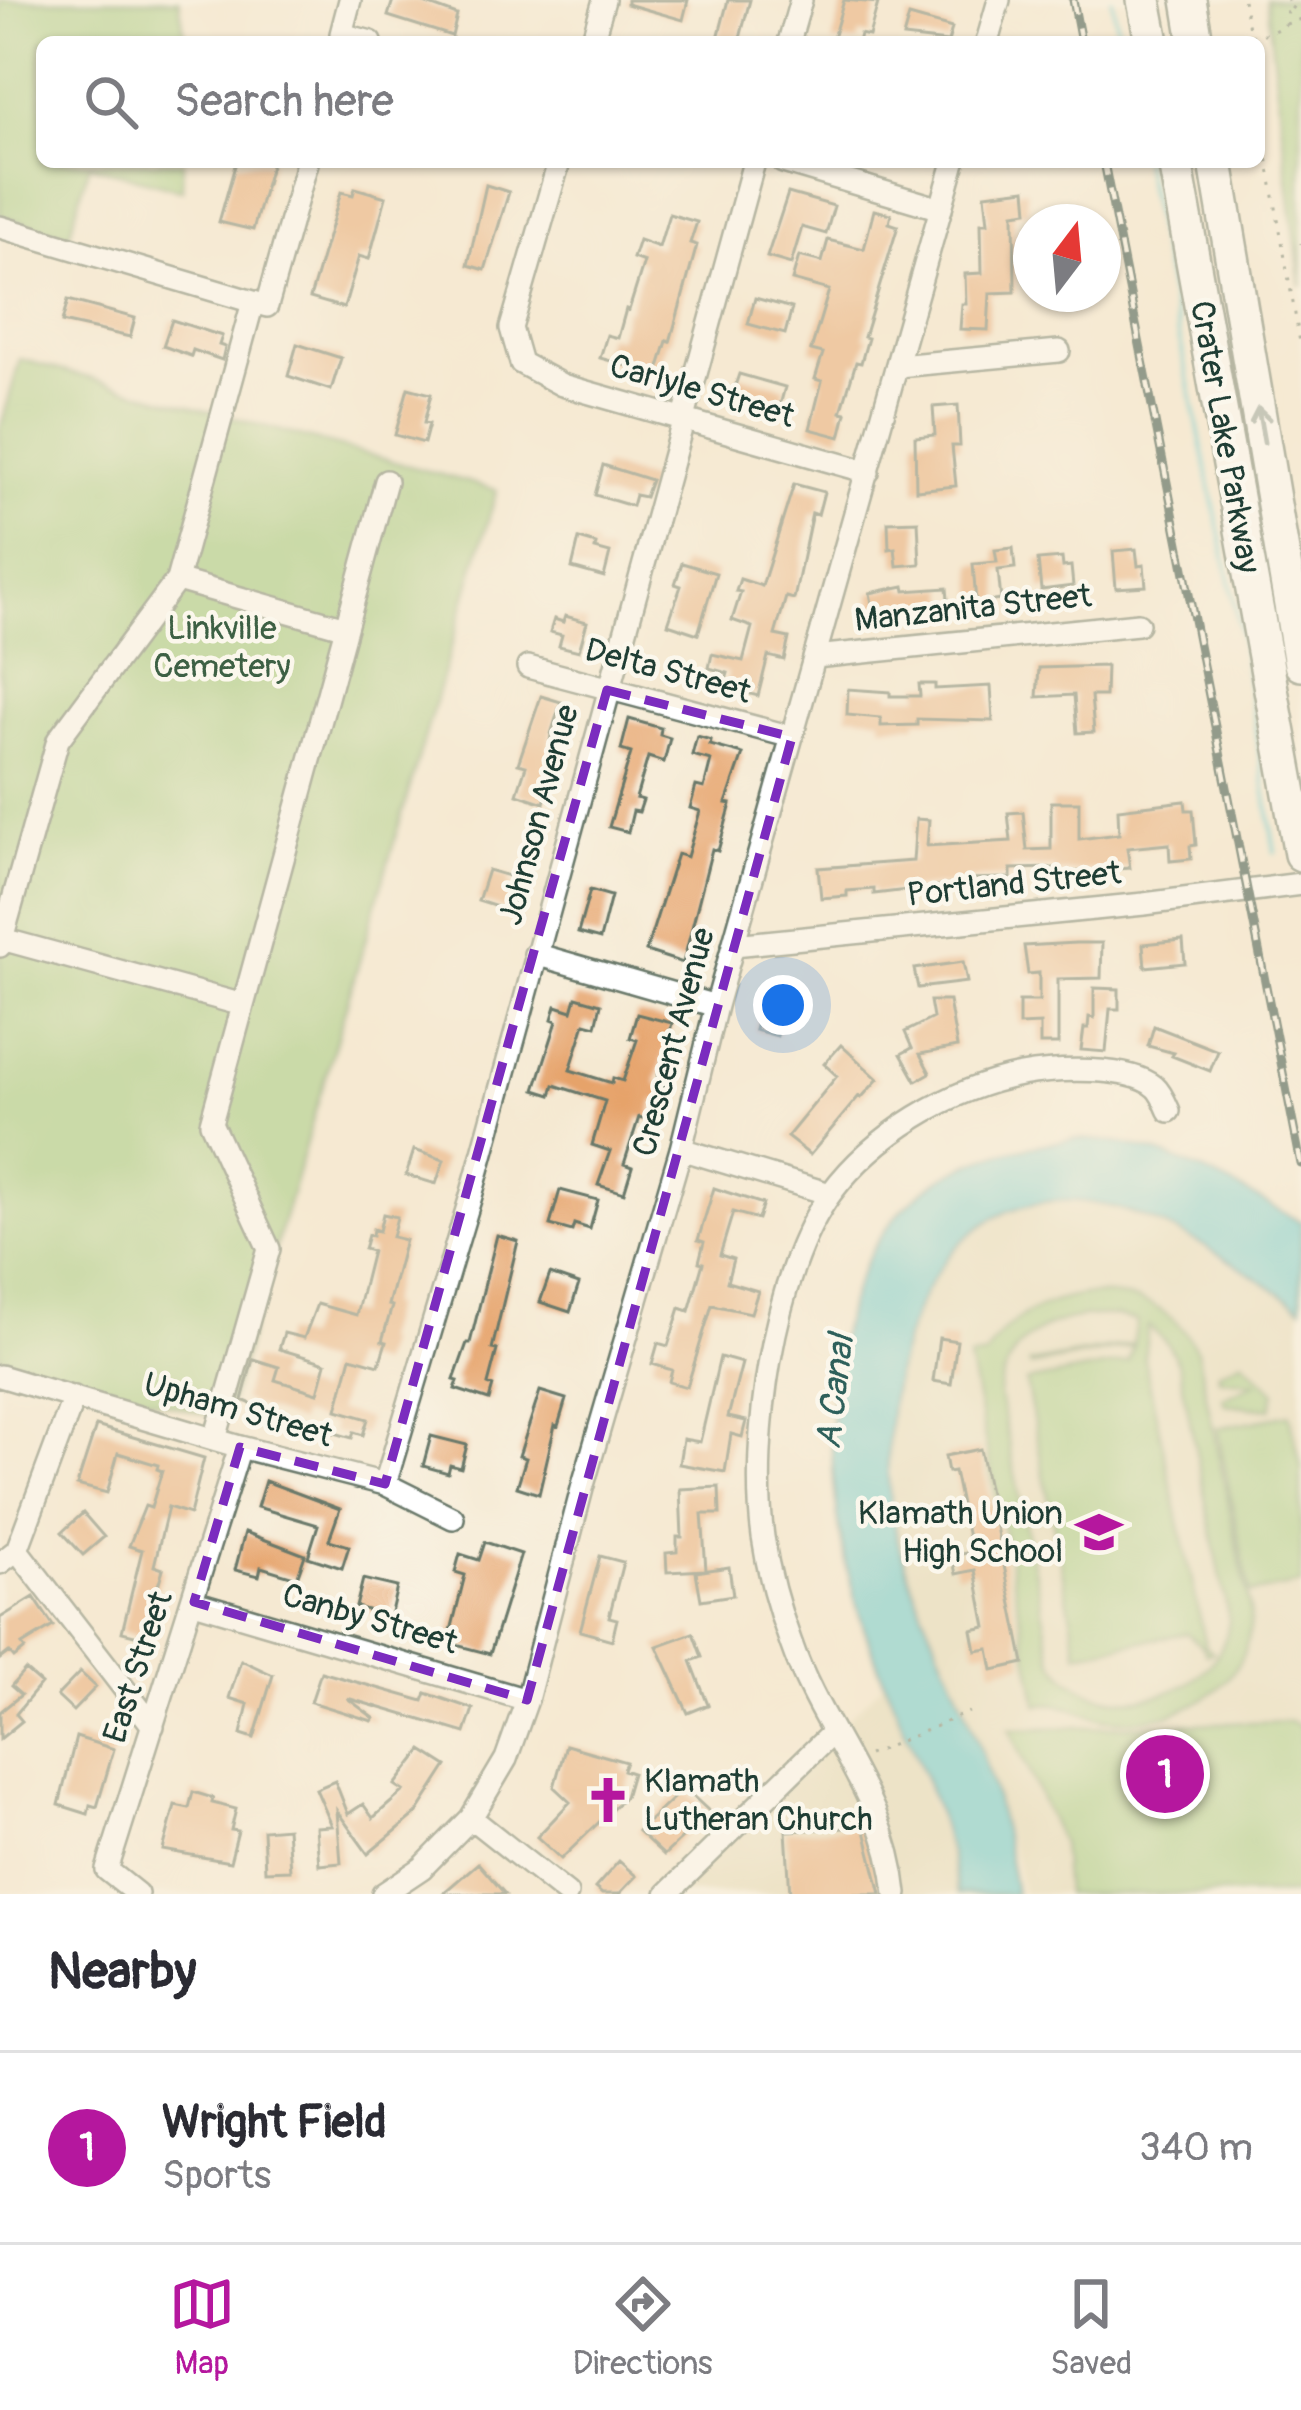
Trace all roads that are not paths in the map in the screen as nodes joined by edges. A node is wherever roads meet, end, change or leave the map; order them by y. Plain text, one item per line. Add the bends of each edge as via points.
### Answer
1 (350, 0) edge
2 (604, 0) edge
3 (801, 0) edge
4 (999, 0) edge
5 (1144, 0) edge
6 (1189, 0) edge
7 (348, 36) edge
8 (594, 36) edge
9 (790, 36) edge
10 (990, 36) edge
11 (1151, 36) edge
12 (1195, 36) edge
13 (306, 168) edge
14 (557, 168) edge
15 (752, 168) edge
16 (802, 168) edge
17 (952, 168) edge
18 (1175, 168) edge
19 (1217, 168) edge
20 (941, 209) junction
21 (0, 227) edge
22 (260, 304) junction
23 (1059, 351) dead end
24 (898, 366) junction
25 (683, 420) junction
26 (868, 472) junction
27 (386, 481) dead end
28 (177, 580) junction
29 (1138, 624) dead end
30 (346, 628) junction
31 (815, 658) junction
32 (1301, 664) edge
33 (528, 667) dead end
34 (607, 690) junction
35 (792, 737) junction
36 (1301, 854) edge
37 (1301, 884) edge
38 (1, 943) edge
39 (734, 945) junction
40 (536, 954) junction
41 (243, 1005) junction
42 (716, 1006) junction
43 (1169, 1111) dead end
44 (681, 1149) junction
45 (830, 1194) junction
46 (0, 1376) edge
47 (74, 1397) junction
48 (215, 1439) junction
49 (240, 1447) junction
50 (385, 1484) junction
51 (453, 1518) dead end
52 (9, 1556) edge
53 (194, 1602) junction
54 (527, 1700) junction
55 (153, 1726) junction
56 (833, 1732) junction
57 (471, 1818) junction
58 (137, 1894) edge
59 (383, 1894) edge
60 (567, 1894) edge
61 (667, 1894) edge
62 (896, 1894) edge

1 - 7 street via 341,34
2 - 8 street
3 - 9 street
4 - 10 street
5 - 11 main road
6 - 12 main road
13 - 22 street
14 - 25 street, Carlyle Street via 511,328 521,363 562,385
15 - 25 street, Johnson Avenue
16 - 20 street
17 - 20 street, Crescent Avenue
18 - 36 main road, Crater Lake Parkway
32 -> 19 main road, Crater Lake Parkway
20 - 24 street, Crescent Avenue
21 - 22 street
22 - 28 street
23 - 24 street
24 - 26 street, Crescent Avenue
25 - 26 street, Carlyle Street
25 - 34 street, Johnson Avenue
26 - 31 street, Crescent Avenue
27 - 30 street
28 - 30 street
28 - 38 street via 58,740
29 - 31 street, Manzanita Street
30 - 41 street
31 - 35 street, Crescent Avenue
33 - 34 street, Delta Street
34 - 35 street, Delta Street
34 - 40 street, Johnson Avenue
35 - 39 street, Crescent Avenue
37 - 39 street, Portland Street
38 - 41 street
39 - 42 street, Crescent Avenue
40 - 42 street
40 - 50 street, Johnson Avenue
41 - 48 street via 211,1123 269,1249
42 - 44 street, Crescent Avenue
43 - 45 street via 1156,1088 1125,1074 1023,1075 921,1115
44 - 45 street
44 - 54 street, Crescent Avenue
45 - 56 street via 782,1306 761,1438 763,1537 791,1645
46 - 47 street, Upham Street
47 - 48 street, Upham Street
47 - 52 street
48 - 49 street, Upham Street
49 - 50 street, Upham Street
49 - 53 street, East Street
50 - 51 street, Upham Street
52 - 55 street
53 - 54 street, Canby Street
53 - 55 street, East Street
54 - 57 street, Crescent Avenue via 506,1759
55 - 58 street, East Street via 107,1870
56 - 61 street
56 - 62 street via 865,1783
57 - 59 street, Crescent Avenue
57 - 60 street

